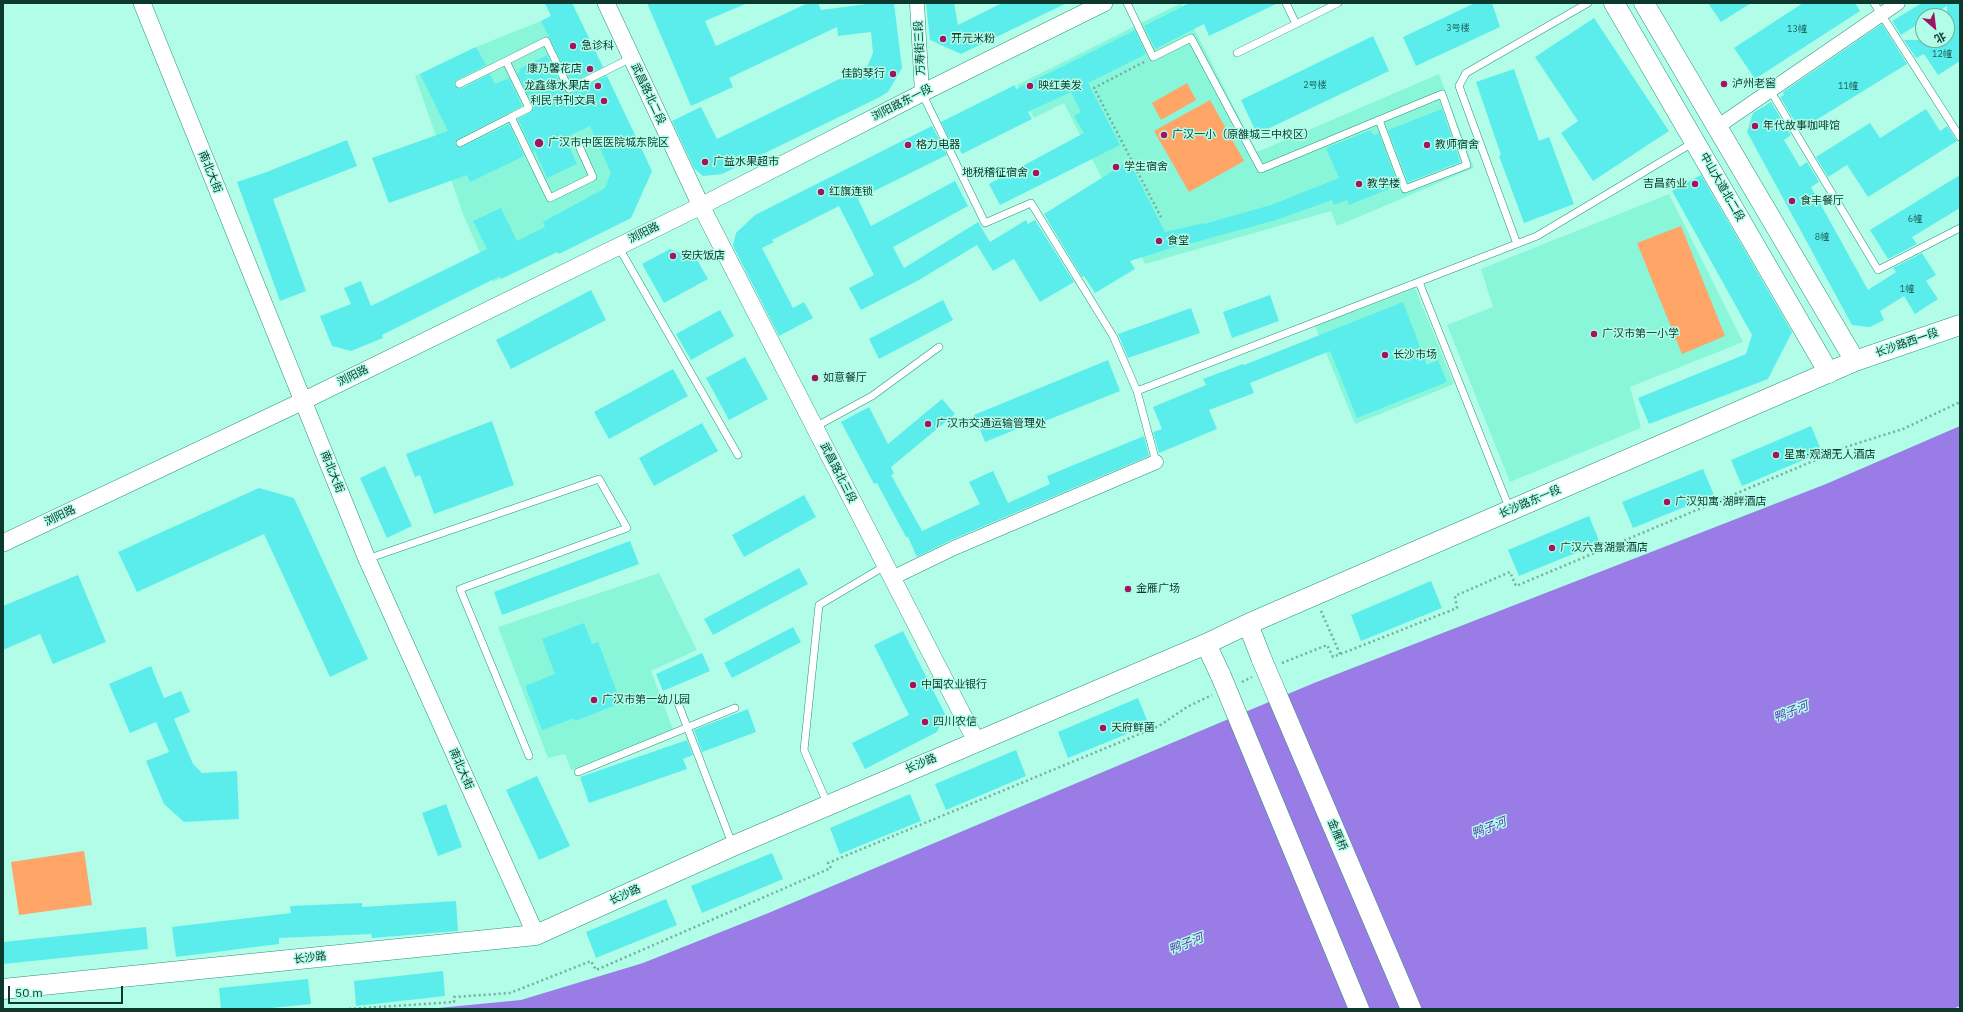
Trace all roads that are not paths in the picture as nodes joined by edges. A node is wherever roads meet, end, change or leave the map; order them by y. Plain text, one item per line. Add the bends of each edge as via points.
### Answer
1 (142, 3) edge
2 (606, 3) edge
3 (917, 3) edge
4 (1104, 3) edge
5 (1127, 3) edge
6 (1286, 3) edge
7 (1338, 3) edge
8 (1588, 3) edge
9 (1614, 3) edge
10 (1644, 3) edge
11 (1898, 3) edge
12 (1878, 9) edge
13 (1296, 24) junction
14 (1238, 53) dead end
15 (631, 58) junction
16 (506, 61) junction
17 (459, 84) dead end
18 (1770, 90) junction
19 (922, 93) junction
20 (511, 117) junction
21 (1379, 120) junction
22 (1717, 127) junction
23 (1960, 137) edge
24 (1695, 141) junction
25 (460, 142) dead end
26 (579, 146) dead end
27 (701, 206) junction
28 (1960, 228) edge
29 (1516, 244) junction
30 (618, 246) junction
31 (1420, 282) junction
32 (1960, 325) edge
33 (939, 347) dead end
34 (1855, 361) junction
35 (1829, 372) junction
36 (1137, 391) junction
37 (303, 401) junction
38 (815, 427) junction
39 (738, 455) dead end
40 (1156, 462) joint
41 (1510, 510) junction
42 (3, 543) edge
43 (367, 559) junction
44 (889, 572) junction
45 (1248, 624) junction
46 (1206, 644) junction
47 (676, 698) dead end
48 (735, 708) dead end
49 (687, 728) junction
50 (976, 741) junction
51 (529, 756) dead end
52 (578, 772) dead end
53 (828, 805) junction
54 (733, 846) junction
55 (536, 935) junction
56 (3, 989) edge
57 (1359, 1009) edge
58 (1411, 1009) edge

1 - 37 street, 南北大街
2 - 15 street, 武昌路北二段
3 - 19 street, 万寿街三段
4 - 19 street, 浏阳路东一段
5 - 21 lane via 1153,57 1190,38 1261,169
6 - 13 lane
7 - 13 lane
8 - 29 lane via 1466,73 1459,86
9 - 24 main road, 中山大道北二段
10 - 22 main road
11 - 12 street
12 - 18 street
12 - 23 lane
13 - 14 lane
15 - 16 lane via 569,89 546,41
15 - 27 street, 武昌路北二段
16 - 17 lane
16 - 20 lane via 529,108
18 - 22 street
18 - 28 lane via 1878,270
19 - 27 street, 浏阳路东一段
19 - 36 lane via 985,223 1031,203 1113,336
20 - 25 lane
20 - 26 lane via 550,198 593,177
21 - 21 lane via 1442,94 1467,165 1405,190
22 - 34 main road
24 - 29 lane via 1537,236
24 - 35 main road, 中山大道北二段
27 - 30 street, 浏阳路
27 - 38 street, 武昌路北三段
29 - 31 lane
30 - 37 street, 浏阳路
30 - 39 lane
31 - 36 lane
31 - 41 lane
32 - 34 main road, 长沙路西一段
33 - 38 lane via 872,396
34 - 35 main road, 长沙路东一段
35 - 41 main road, 长沙路东一段
36 - 40 lane
37 - 42 street, 浏阳路
37 - 43 street, 南北大街
38 - 44 street, 武昌路北三段
40 - 44 street via 954,548
41 - 45 main road, 长沙路东一段
43 - 51 lane via 599,479 627,528 460,589
43 - 55 street, 南北大街
44 - 50 street, 武昌路北三段
44 - 53 lane via 818,605 804,750
45 - 46 main road, 长沙路东一段
45 - 58 main road, 金雁桥, bridge
46 - 50 main road, 长沙路
46 - 57 main road, bridge
47 - 49 lane
48 - 49 lane
49 - 52 lane
49 - 54 lane
50 - 53 main road, 长沙路
53 - 54 main road, 长沙路
54 - 55 main road, 长沙路
55 - 56 main road, 长沙路

